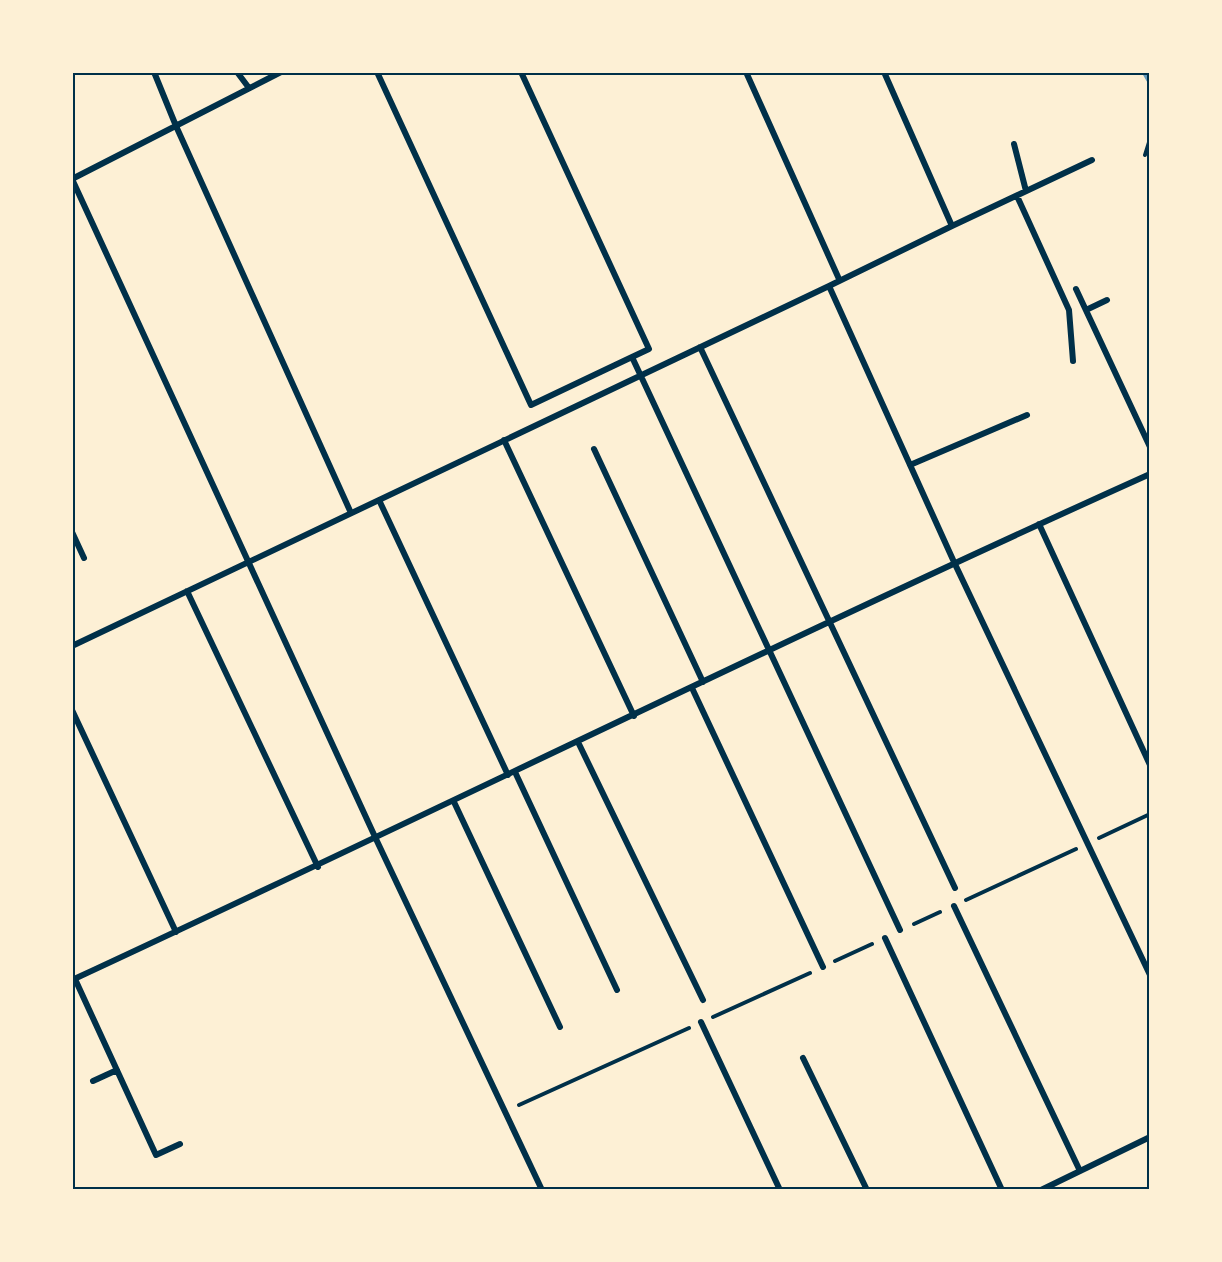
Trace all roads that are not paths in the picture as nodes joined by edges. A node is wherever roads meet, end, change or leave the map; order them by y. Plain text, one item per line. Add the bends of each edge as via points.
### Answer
1 (154, 72) edge
2 (237, 72) edge
3 (281, 72) edge
4 (376, 72) edge
5 (521, 72) edge
6 (746, 72) edge
7 (884, 72) edge
8 (249, 88) junction
9 (176, 126) junction
10 (1014, 144) dead end
11 (1092, 160) dead end
12 (72, 179) edge
13 (1026, 191) junction
14 (1017, 196) junction
15 (952, 226) junction
16 (839, 279) junction
17 (829, 286) junction
18 (1076, 289) dead end
19 (1107, 300) dead end
20 (1086, 310) junction
21 (700, 347) junction
22 (632, 357) junction
23 (1073, 361) dead end
24 (640, 375) junction
25 (1027, 415) dead end
26 (504, 440) junction
27 (1150, 447) edge
28 (594, 449) dead end
29 (910, 465) junction
30 (1150, 474) edge
31 (379, 500) junction
32 (351, 513) junction
33 (1039, 524) junction
34 (72, 532) edge
35 (84, 558) dead end
36 (248, 562) junction
37 (954, 562) junction
38 (188, 591) junction
39 (828, 622) junction
40 (72, 646) edge
41 (768, 651) junction
42 (703, 682) junction
43 (692, 688) junction
44 (72, 710) edge
45 (634, 716) junction
46 (578, 742) junction
47 (1149, 762) edge
48 (516, 772) junction
49 (508, 776) junction
50 (454, 802) junction
51 (376, 839) junction
52 (318, 867) junction
53 (956, 888) dead end
54 (954, 906) dead end
55 (900, 930) dead end
56 (176, 932) junction
57 (885, 938) dead end
58 (823, 967) dead end
59 (1150, 975) edge
60 (74, 980) edge
61 (617, 990) dead end
62 (703, 1000) dead end
63 (701, 1022) dead end
64 (560, 1027) dead end
65 (803, 1058) dead end
66 (117, 1070) junction
67 (93, 1081) dead end
68 (1150, 1137) edge
69 (180, 1144) dead end
70 (1080, 1171) junction
71 (542, 1190) edge
72 (780, 1190) edge
73 (867, 1190) edge
74 (1002, 1190) edge
75 (1041, 1190) edge

1 - 9 street
2 - 8 street
3 - 8 street
4 - 22 street via 531,405
5 - 22 street via 648,349
6 - 16 street
7 - 15 street
8 - 9 street
9 - 12 street
9 - 32 street
10 - 13 street
11 - 13 street
12 - 36 street
13 - 14 street
14 - 15 street
14 - 23 street via 1069,310
15 - 16 street
16 - 17 street
17 - 21 street
17 - 29 street
18 - 20 street
19 - 20 street
20 - 27 street
21 - 24 street
21 - 39 street
22 - 24 street
24 - 26 street
24 - 41 street
25 - 29 street
26 - 31 street
26 - 45 street
28 - 42 street
29 - 37 street
30 - 33 street
31 - 32 street
31 - 49 street
32 - 36 street
33 - 37 street
33 - 47 street
34 - 35 street
36 - 38 street
36 - 51 street
37 - 39 street
37 - 59 street
38 - 40 street
38 - 52 street
39 - 41 street
39 - 53 street
41 - 42 street
41 - 55 street
42 - 43 street
43 - 45 street
43 - 58 street
44 - 56 street
45 - 46 street
46 - 48 street
46 - 62 street
48 - 49 street
48 - 61 street
49 - 50 street
50 - 51 street
50 - 64 street
51 - 52 street
51 - 71 street
52 - 56 street
54 - 70 street
56 - 60 street
57 - 74 street
60 - 66 street
63 - 72 street
65 - 73 street
66 - 67 street
66 - 69 street via 156,1155
68 - 70 street
70 - 75 street

